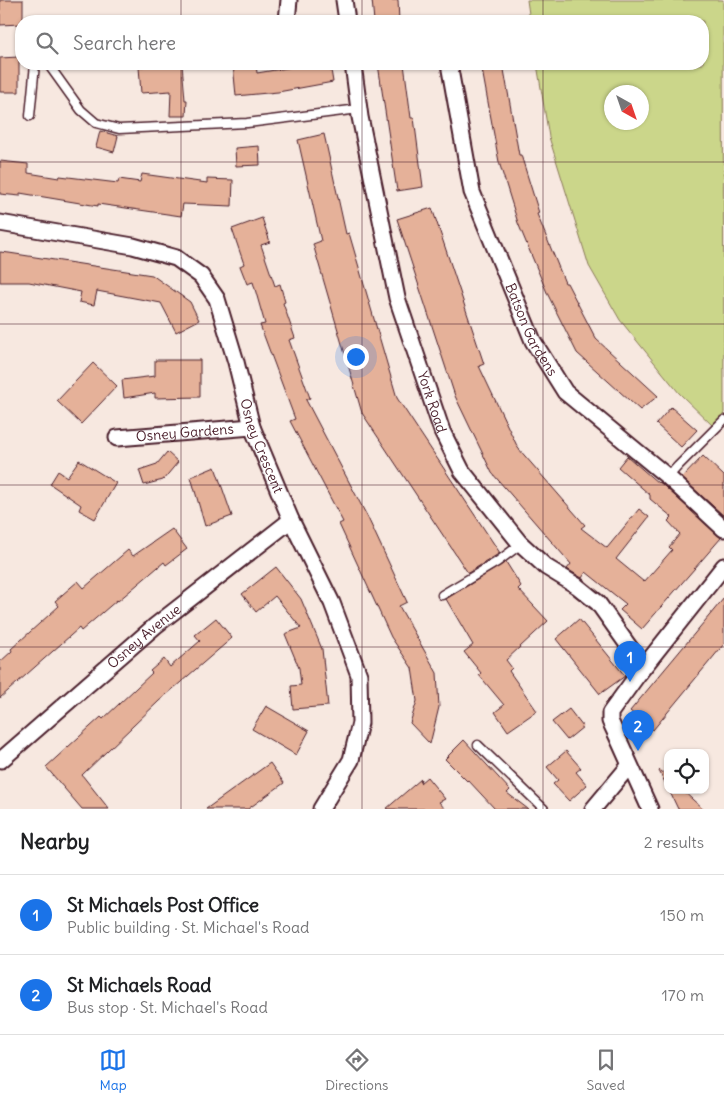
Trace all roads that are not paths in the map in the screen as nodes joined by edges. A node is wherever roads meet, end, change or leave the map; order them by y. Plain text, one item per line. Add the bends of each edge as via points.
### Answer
1 (289, 0) edge
2 (344, 0) edge
3 (288, 15) edge
4 (346, 15) edge
5 (34, 70) edge
6 (52, 70) edge
7 (354, 70) edge
8 (450, 70) edge
9 (359, 109) junction
10 (30, 116) dead end
11 (0, 222) edge
12 (724, 420) edge
13 (252, 427) junction
14 (117, 438) dead end
15 (668, 477) junction
16 (291, 520) junction
17 (724, 529) edge
18 (521, 544) junction
19 (724, 566) edge
20 (442, 595) dead end
21 (639, 673) junction
22 (478, 745) dead end
23 (1, 760) edge
24 (630, 766) junction
25 (320, 809) edge
26 (544, 809) edge
27 (593, 809) edge
28 (650, 809) edge

1 - 3 street
2 - 4 street
5 - 10 lane
6 - 9 lane via 81,110 96,122 119,129 247,123
7 - 9 street, York Road
8 - 15 street, Batson Gardens via 472,192 533,341 565,392
9 - 18 street, York Road via 397,298 442,430 462,471
11 - 13 street, Osney Crescent via 133,246 176,258 201,276 217,299
12 - 15 lane
13 - 14 street, Osney Gardens
13 - 16 street, Osney Crescent
15 - 17 street, Batson Gardens
16 - 23 street, Osney Avenue via 155,626
16 - 25 street, Osney Crescent via 332,603 359,675 360,723 352,760
18 - 20 lane
18 - 21 street, York Road via 546,567 598,603 630,648
19 - 21 street
21 - 24 street via 610,713 610,721
22 - 26 lane
24 - 27 street
24 - 28 street

